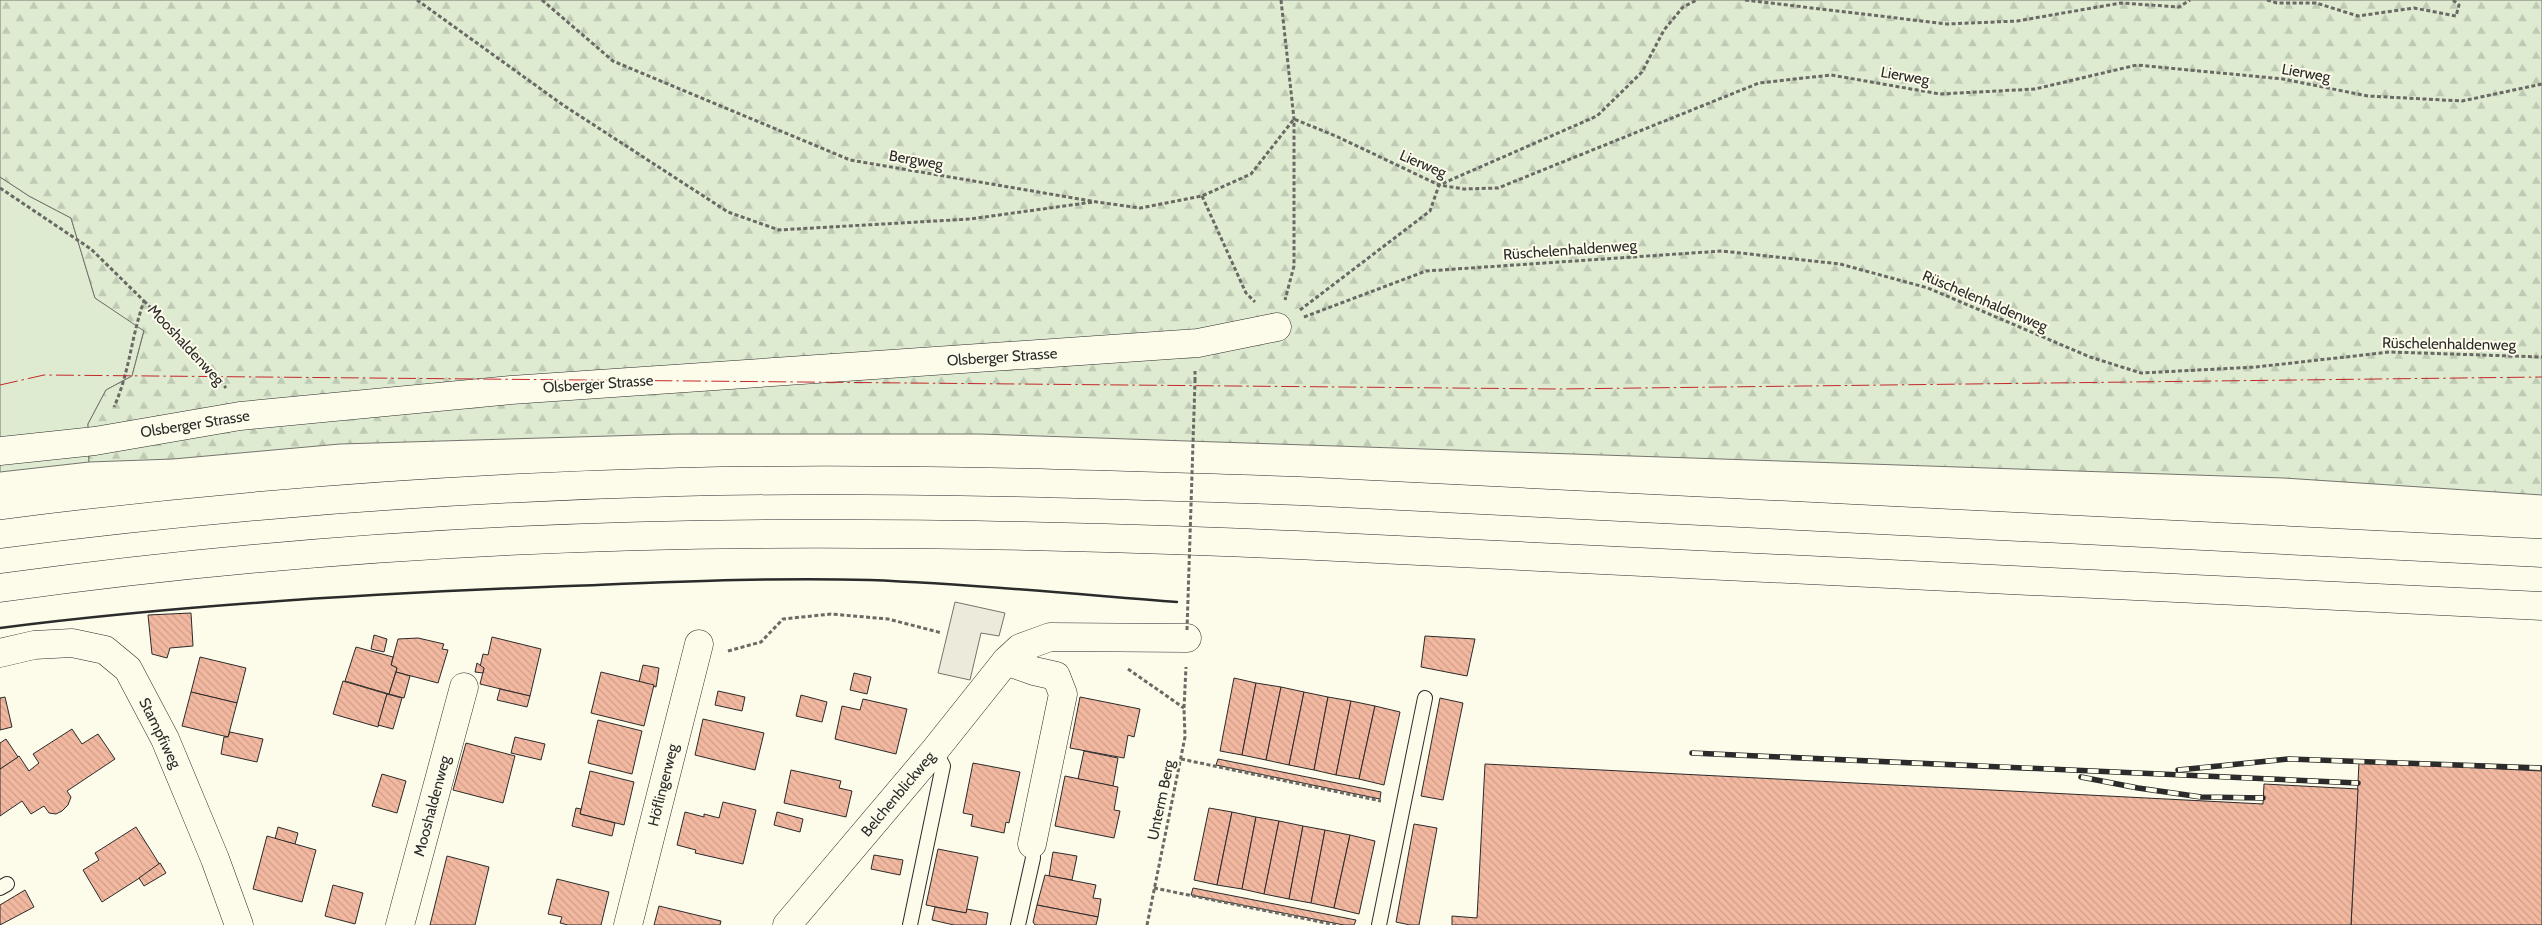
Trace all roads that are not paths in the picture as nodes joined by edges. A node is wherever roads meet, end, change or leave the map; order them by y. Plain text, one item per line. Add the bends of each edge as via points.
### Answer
1 (1277, 327) road end
2 (0, 451) edge
3 (0, 534) edge
4 (2542, 553) edge
5 (0, 588) edge
6 (2542, 606) edge
7 (1187, 634) road end
8 (699, 644) road end
9 (0, 653) edge
10 (1006, 661) junction
11 (464, 687) dead end
12 (1425, 698) dead end
13 (936, 750) junction
14 (1032, 844) joint
15 (239, 925) edge
16 (400, 925) edge
17 (628, 925) edge
18 (787, 925) edge
19 (910, 925) edge
20 (1018, 925) edge
21 (1379, 925) edge

1 - 2 main road, Olsberger Strasse via 1198,343 511,390 240,416 95,441
3 - 4 main road via 318,500 530,487 742,481 964,481 1310,492
5 - 6 main road via 322,552 684,536 864,534 1306,545
7 - 10 main road, Belchenblickweg via 1050,637 1020,648
8 - 17 main road, Höflingerweg
9 - 15 main road, Stampfiweg via 72,643 104,650 128,669 165,739
10 - 13 main road, Belchenblickweg
10 - 14 main road via 1056,676 1063,694
11 - 16 main road, Mooshaldenweg
12 - 21 lane
13 - 18 main road, Belchenblickweg
13 - 19 lane via 943,766
14 - 20 lane via 1033,858

